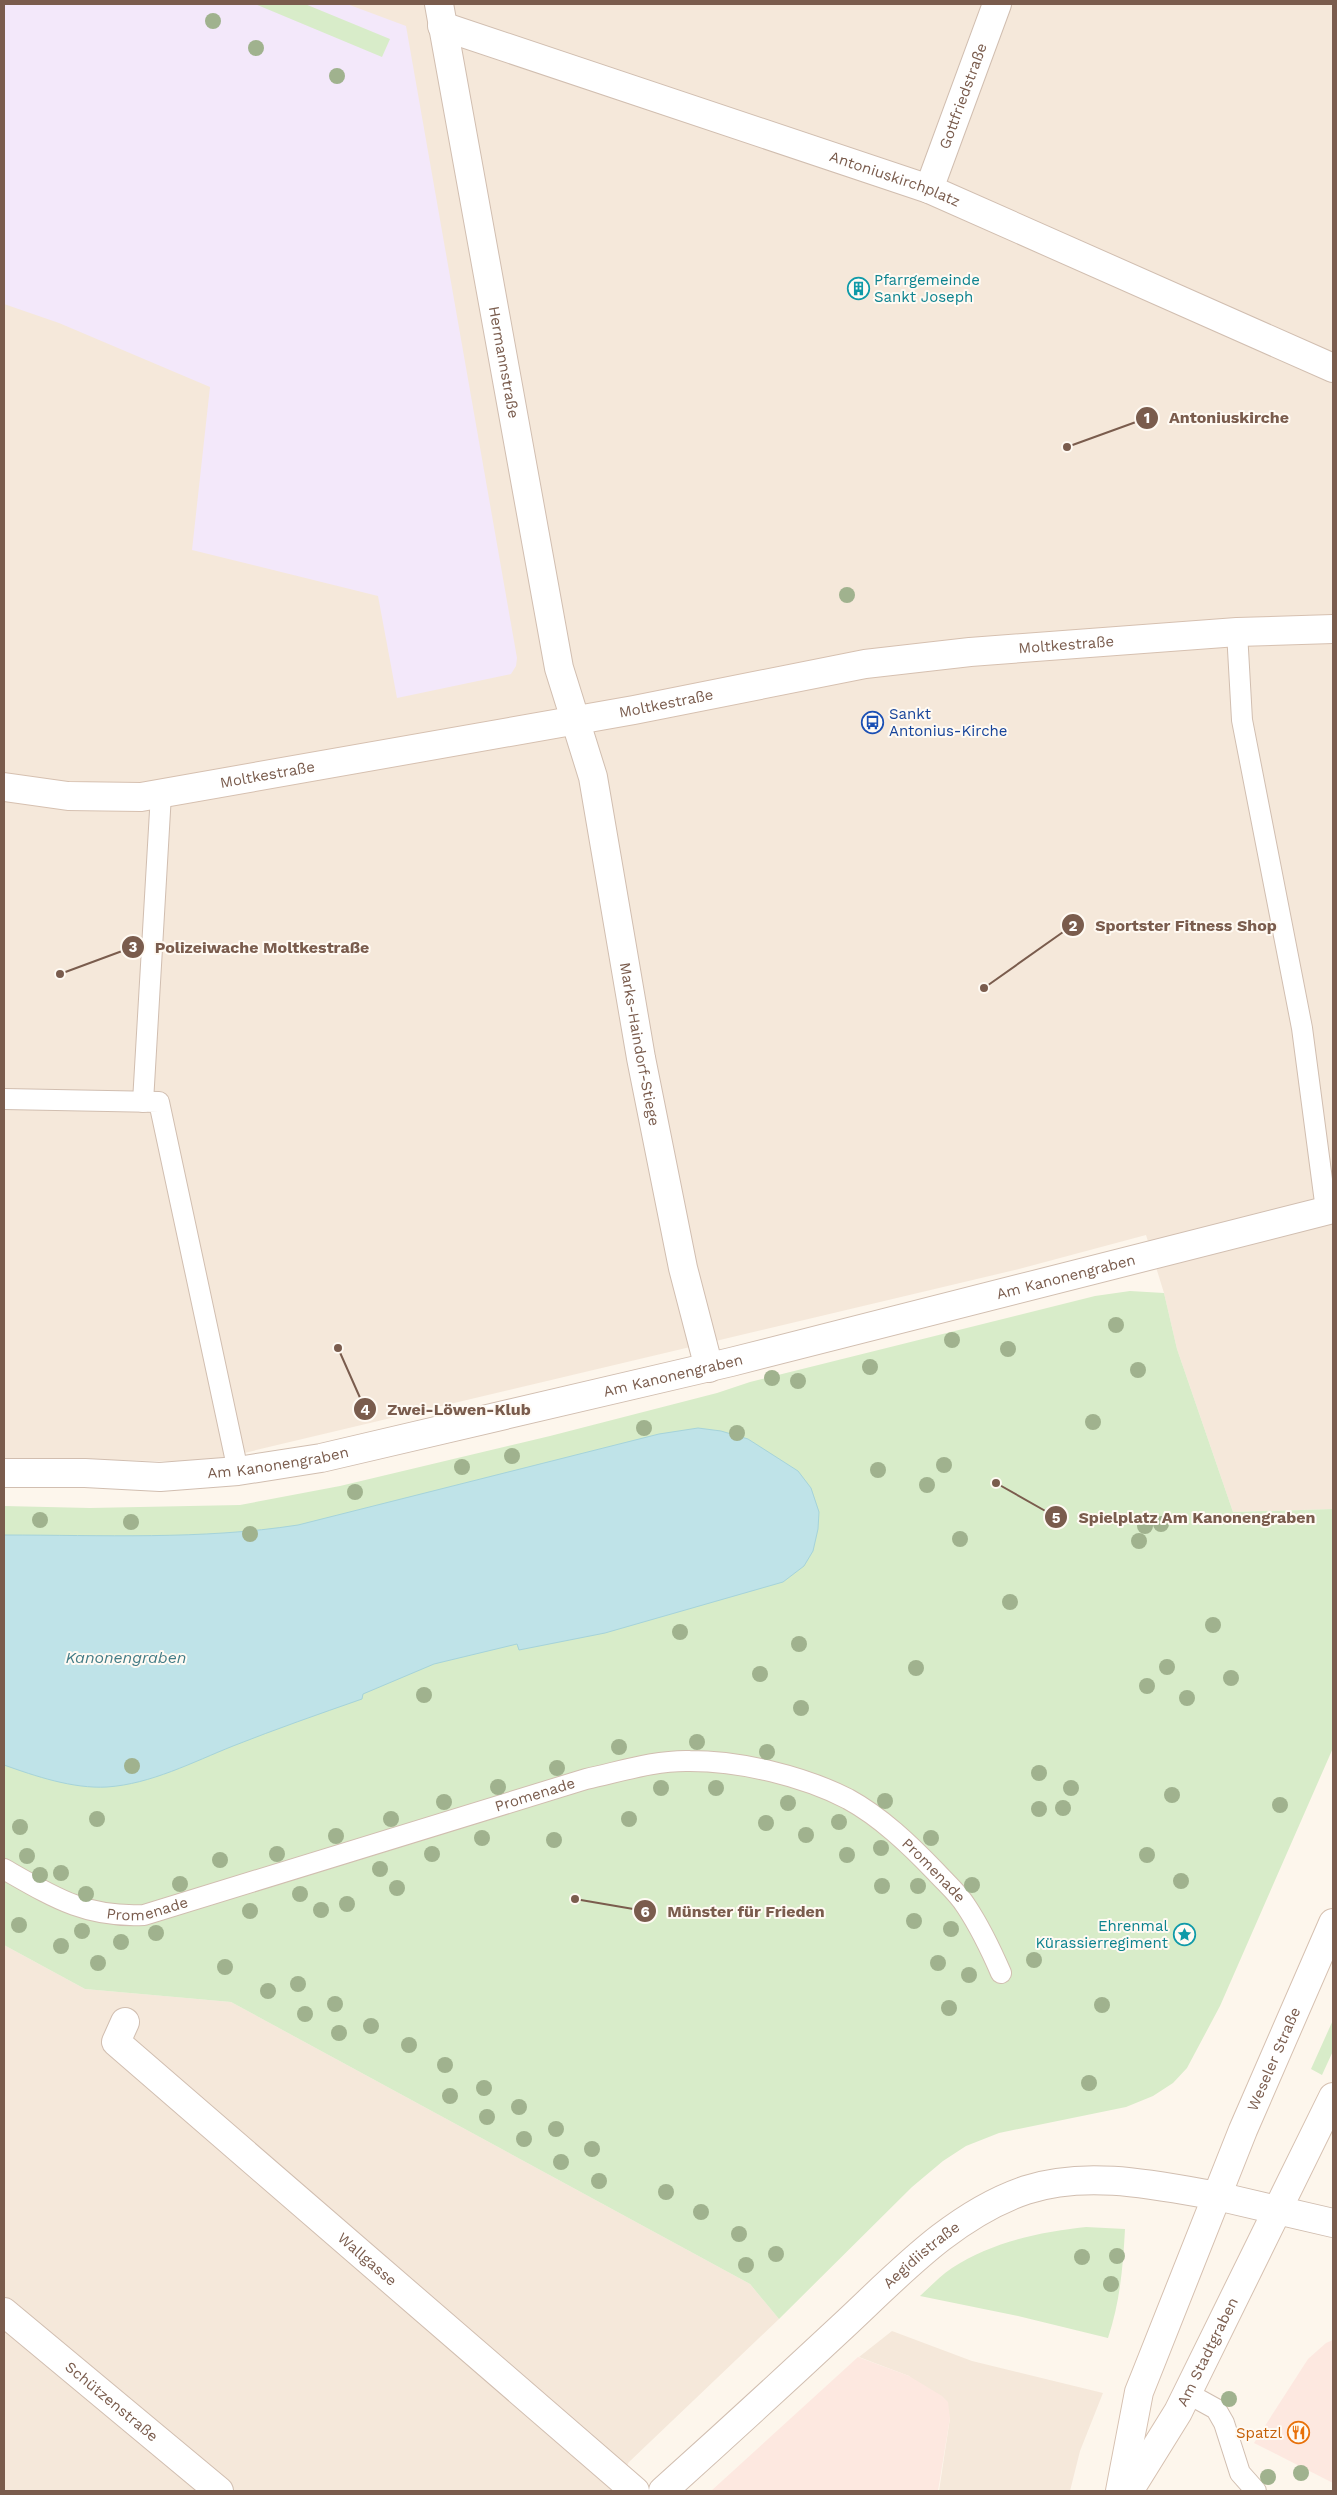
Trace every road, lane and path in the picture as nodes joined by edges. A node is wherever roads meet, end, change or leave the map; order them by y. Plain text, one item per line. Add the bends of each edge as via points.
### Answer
1 (997, 4) edge
2 (440, 15) edge
3 (929, 189) junction
4 (1333, 368) edge
5 (1333, 629) edge
6 (1237, 632) junction
7 (576, 720) junction
8 (4, 787) edge
9 (161, 794) junction
10 (4, 1099) edge
11 (143, 1102) junction
12 (1330, 1210) edge
13 (709, 1368) junction
14 (238, 1471) junction
15 (4, 1473) edge
16 (4, 1869) edge
17 (1333, 1923) edge
18 (1002, 1973) dead end
19 (125, 2022) dead end
20 (1333, 2097) edge
21 (1217, 2196) junction
22 (1279, 2209) junction
23 (1333, 2223) edge
24 (4, 2312) edge
25 (1187, 2393) junction
26 (219, 2491) edge
27 (635, 2491) edge
28 (663, 2491) edge
29 (1120, 2491) edge
30 (1129, 2491) edge
31 (1256, 2491) edge

1 - 3 street, Gottfriedstraße
2 - 3 street, Antoniuskirchplatz
2 - 7 street, Hermannstraße via 559,668
3 - 4 street, Antoniuskirchplatz
5 - 6 street, Moltkestraße
6 - 7 street, Moltkestraße via 970,652 865,664
6 - 12 lane via 1242,720 1302,1028
7 - 9 street, Moltkestraße
7 - 13 street, Marks-Haindorf-Stiege via 592,778 641,1058 683,1268
8 - 9 street, Moltkestraße via 68,796 122,798
9 - 11 lane
10 - 11 lane
11 - 14 lane via 159,1102
12 - 13 street, Am Kanonengraben
13 - 14 street, Am Kanonengraben via 321,1458
14 - 15 street, Am Kanonengraben via 160,1477
16 - 18 lane, Promenade via 83,1910 119,1916 144,1915 586,1779 642,1766 688,1760 730,1763 780,1774 832,1792 884,1823 922,1857 965,1904
17 - 21 street, Weseler Straße
19 - 27 street, Wallgasse via 116,2042
20 - 22 street
21 - 22 street, Aegidiistraße
21 - 28 street, Aegidiistraße via 1112,2181 1070,2181 1026,2190 991,2205 928,2247
21 - 29 street via 1140,2392
22 - 23 street, Aegidiistraße
22 - 25 street, Am Stadtgraben
24 - 26 street, Schützenstraße
25 - 30 street, Am Stadtgraben
25 - 31 lane via 1216,2408 1240,2474

